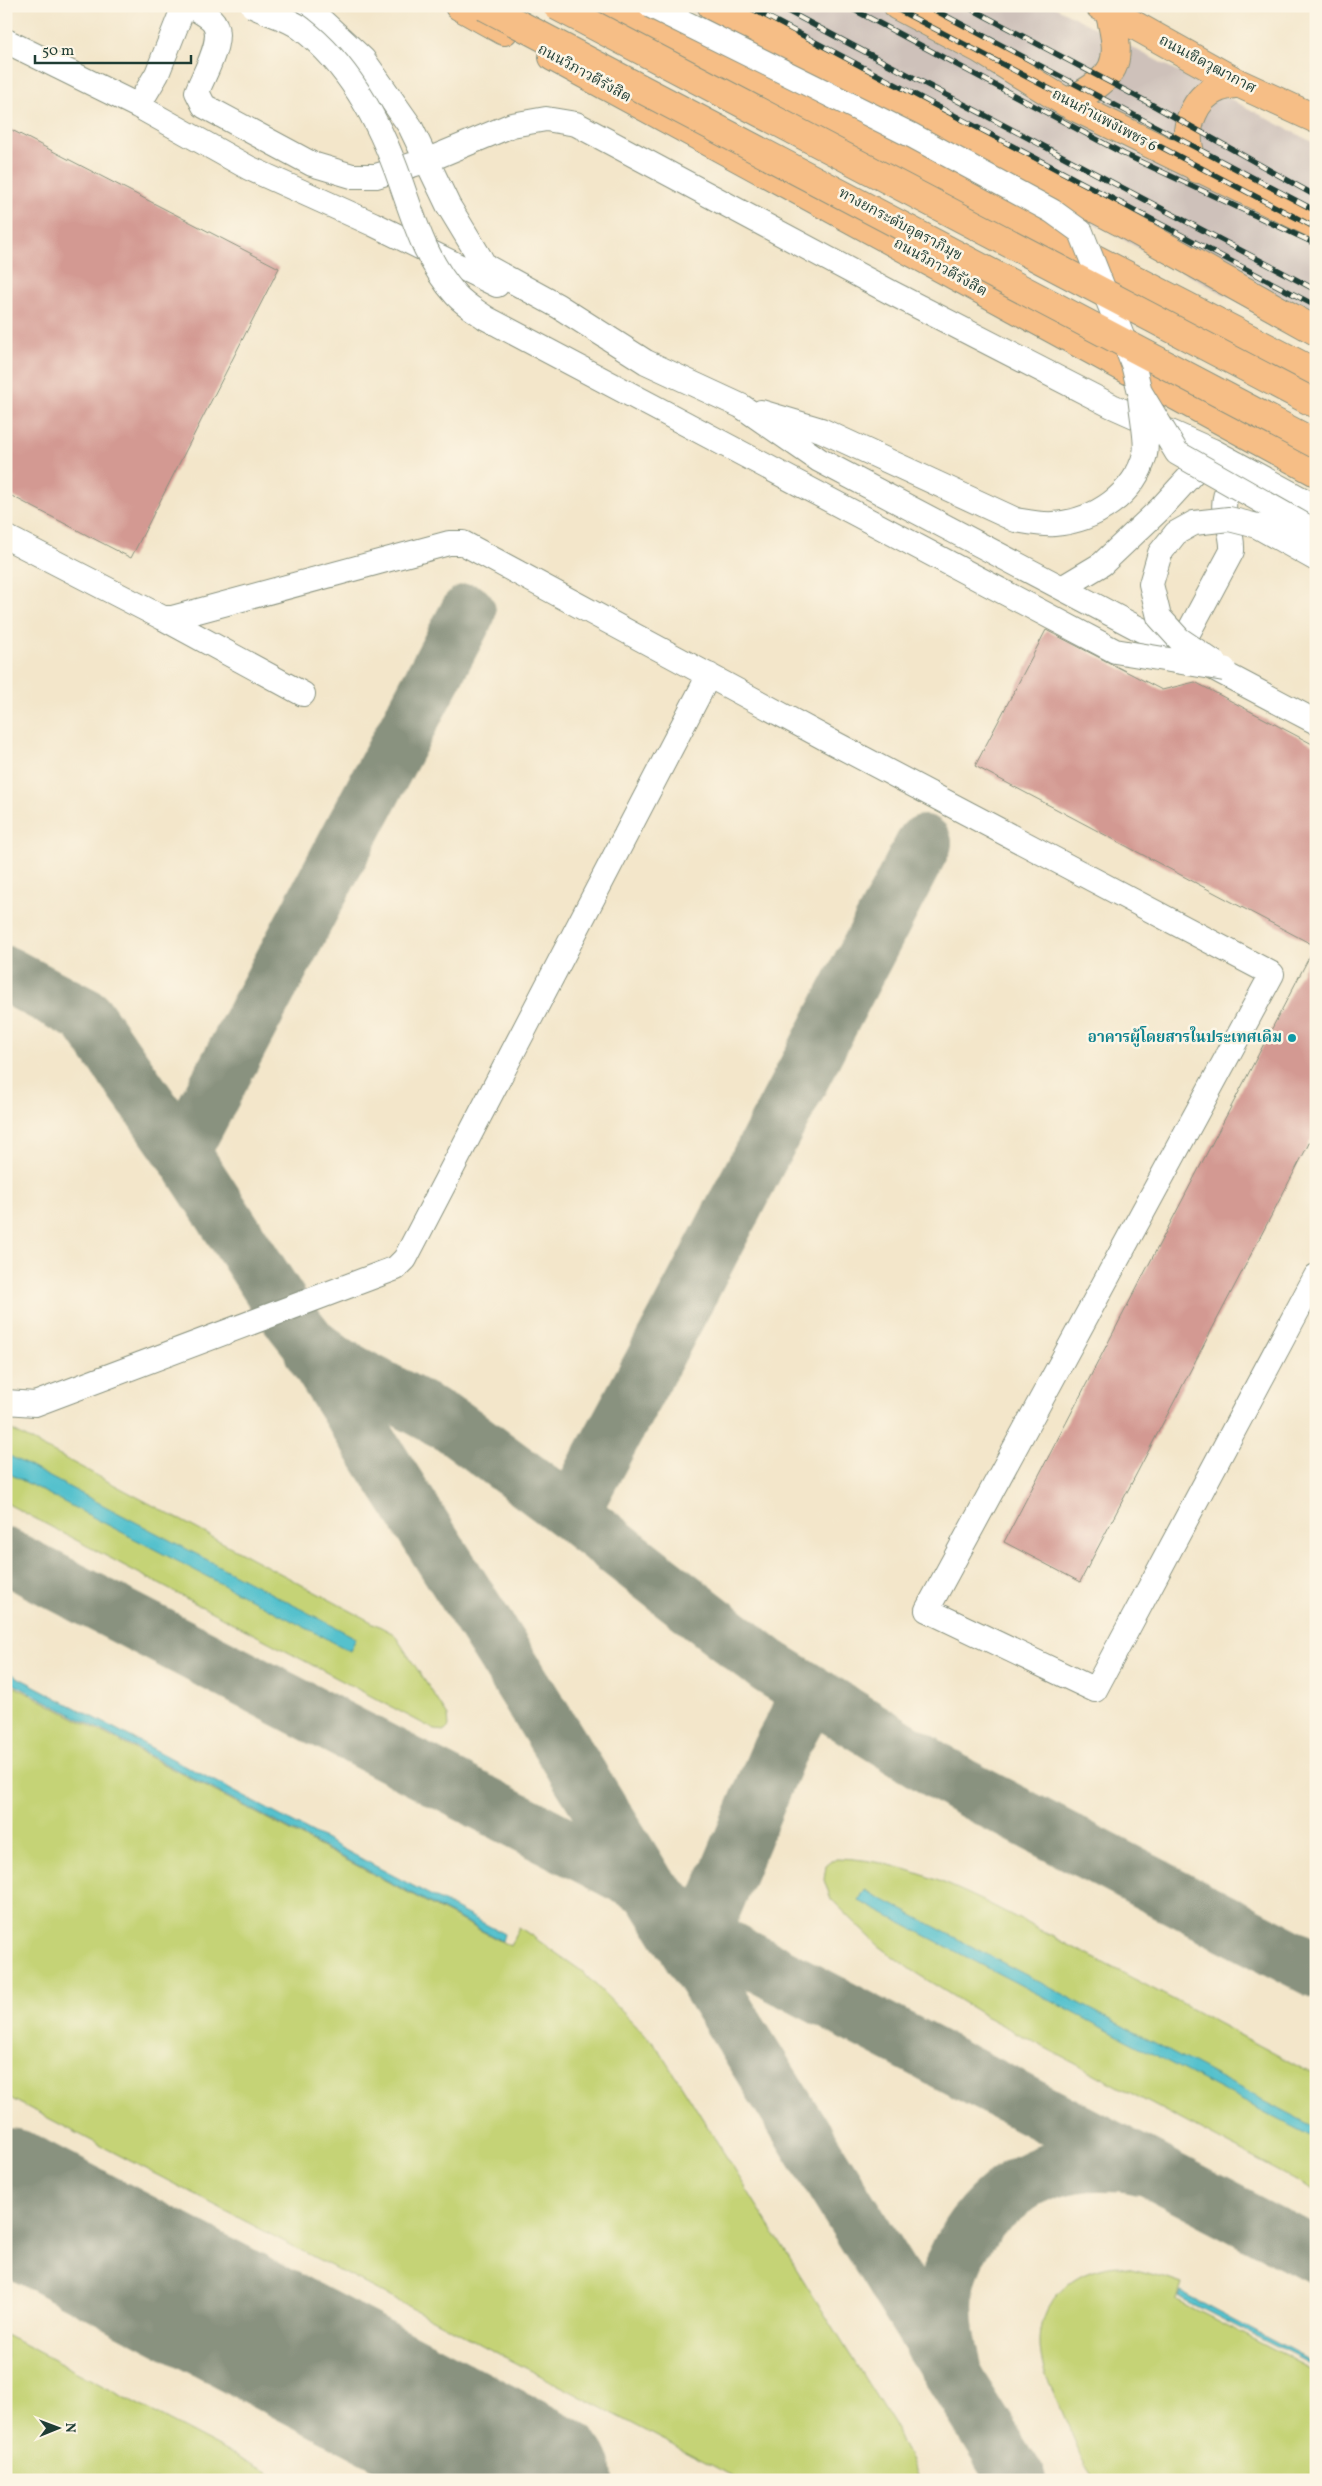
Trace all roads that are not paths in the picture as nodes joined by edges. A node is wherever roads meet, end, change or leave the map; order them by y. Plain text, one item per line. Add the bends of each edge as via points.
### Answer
1 (184, 6) edge
2 (191, 6) edge
3 (253, 6) edge
4 (306, 6) edge
5 (460, 6) edge
6 (484, 6) edge
7 (557, 6) edge
8 (606, 6) edge
9 (651, 6) edge
10 (712, 6) edge
11 (898, 6) edge
12 (1104, 9) edge
13 (6, 41) edge
14 (1238, 83) junction
15 (1067, 103) junction
16 (138, 106) junction
17 (1316, 119) edge
18 (428, 160) junction
19 (1198, 169) junction
20 (1316, 225) edge
21 (558, 306) junction
22 (1316, 331) edge
23 (1316, 373) edge
24 (1140, 392) junction
25 (1316, 404) edge
26 (741, 406) junction
27 (1237, 430) junction
28 (1316, 444) edge
29 (1213, 451) junction
30 (1237, 464) junction
31 (1316, 472) edge
32 (1316, 506) edge
33 (1316, 532) edge
34 (6, 537) edge
35 (1316, 559) edge
36 (1062, 588) junction
37 (163, 618) junction
38 (1179, 650) junction
39 (1224, 670) junction
40 (709, 675) junction
41 (303, 694) dead end
42 (1316, 718) edge
43 (1316, 722) edge
44 (1316, 1276) edge
45 (6, 1402) edge

1 - 16 lane via 157,74
2 - 18 lane via 211,20 216,27 218,42 197,92 204,106 312,164 352,176 376,176
3 - 39 lane, bridge via 300,27 335,60 364,100 383,137 416,228 436,268 457,296 486,318 1115,651
4 - 18 lane via 363,59 410,126
5 - 27 main road, ถนนวิภาวดีรังสิต
6 - 28 main road, ทางยกระดับอุตราภิมุข, bridge
7 - 25 main road, bridge
8 - 23 main road
9 - 24 lane, bridge via 913,136 1052,211 1081,232 1134,364
10 - 22 main road via 1119,221
11 - 15 main road, ถนนกำแพงเพชร 6 via 980,49
12 - 14 main road, ถนนเชิดวุฒากาศ
12 - 15 main road via 1116,39 1115,60 1098,86
13 - 16 lane
14 - 17 main road, ถนนเชิดวุฒากาศ
14 - 19 main road via 1216,89 1201,98 1193,113 1188,131 1189,148
15 - 19 main road, ถนนกำแพงเพชร 6
16 - 21 lane via 249,168 497,285
18 - 21 lane via 448,206 485,266
18 - 29 lane via 512,125 546,119 576,124 1112,406
19 - 20 main road, ถนนกำแพงเพชร 6
21 - 26 lane via 646,362
24 - 26 lane, bridge via 1145,452 1132,483 1108,506 1082,519 1054,524 1016,520 821,430
24 - 33 lane, bridge via 1178,452
26 - 36 lane via 819,460
27 - 29 lane
27 - 31 main road, ถนนวิภาวดีรังสิต
29 - 30 lane
29 - 36 lane via 1159,510 1102,564
30 - 32 lane
30 - 38 lane via 1224,498 1224,513 1233,539 1232,551
34 - 37 lane
35 - 39 lane, bridge via 1257,526 1229,519 1194,523 1176,534 1160,553 1151,584 1159,617 1179,639
36 - 38 lane
37 - 40 lane via 463,542
37 - 41 lane
38 - 43 lane
39 - 42 lane
40 - 44 lane via 1272,974 927,1610 1095,1690
40 - 45 lane via 405,1259 396,1268 34,1404

